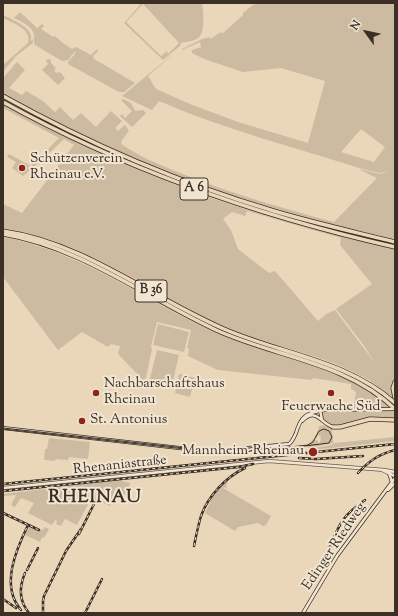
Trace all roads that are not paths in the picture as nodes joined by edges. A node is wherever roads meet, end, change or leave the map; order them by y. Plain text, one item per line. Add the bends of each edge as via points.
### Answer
1 (3, 96) edge
2 (3, 102) edge
3 (3, 230) edge
4 (3, 234) edge
5 (395, 242) edge
6 (395, 247) edge
7 (298, 356) junction
8 (395, 382) edge
9 (395, 398) edge
10 (394, 407) edge
11 (320, 410) junction
12 (311, 413) junction
13 (308, 416) junction
14 (320, 418) junction
15 (395, 420) edge
16 (322, 421) junction
17 (299, 425) junction
18 (3, 428) edge
19 (333, 428) joint
20 (381, 470) junction
21 (395, 472) edge
22 (389, 473) junction
23 (395, 477) edge
24 (393, 482) edge
25 (3, 488) edge
26 (303, 613) edge

1 - 5 highway, A 6 via 90,141 192,184 282,213
2 - 6 highway, A 6 via 88,145 190,187 274,216
3 - 7 highway, B 36 via 31,236 71,250 217,326
4 - 7 highway, B 36 via 63,251 216,330 259,346
7 - 10 highway, B 36 via 356,380
8 - 9 highway
10 - 11 main road
11 - 12 main road
11 - 14 main road
11 - 16 main road
12 - 13 main road
12 - 17 main road via 303,417
13 - 14 main road via 315,415
13 - 17 main road
14 - 16 main road
15 - 19 highway via 370,419
16 - 19 main road
17 - 18 main road via 292,442 271,448 222,450 197,450
20 - 21 main road, Rhenaniastraße
20 - 22 main road, Rhenaniastraße
20 - 25 main road, Rhenaniastraße via 269,461
22 - 23 main road, Rhenaniastraße
22 - 24 main road
23 - 24 main road, Edinger Riedweg
24 - 26 main road, Edinger Riedweg via 342,550

